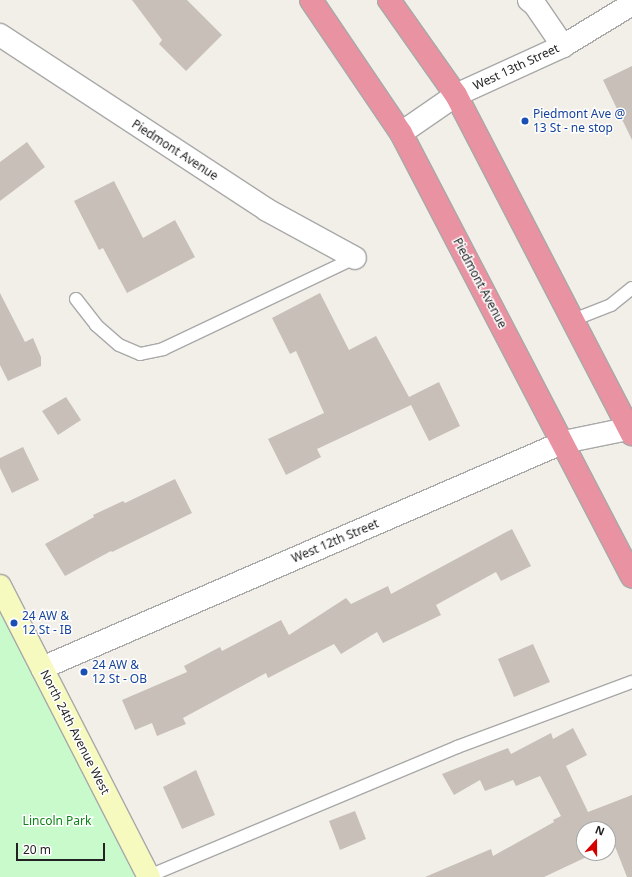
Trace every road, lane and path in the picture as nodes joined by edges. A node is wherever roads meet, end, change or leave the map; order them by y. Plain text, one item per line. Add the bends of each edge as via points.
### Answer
1 (311, 0) edge
2 (390, 0) edge
3 (529, 0) edge
4 (632, 4) edge
5 (0, 35) edge
6 (563, 46) junction
7 (456, 95) junction
8 (401, 133) junction
9 (354, 258) joint
10 (632, 288) edge
11 (76, 299) dead end
12 (573, 320) junction
13 (631, 430) edge
14 (564, 442) junction
15 (632, 576) edge
16 (0, 586) edge
17 (42, 668) junction
18 (632, 682) edge
19 (149, 876) edge

1 - 8 highway, Piedmont Avenue
2 - 7 highway
3 - 6 street
4 - 6 street, West 13th Street
5 - 9 street, Piedmont Avenue via 267,210
6 - 7 street, West 13th Street
7 - 8 street, West 13th Street
7 - 12 highway
8 - 14 highway, Piedmont Avenue
9 - 11 lane via 163,349 140,354 119,345 96,325
10 - 12 lane via 611,305
12 - 13 highway
13 - 14 street, West 12th Street
14 - 15 highway, Piedmont Avenue
14 - 17 street, West 12th Street
16 - 17 street, North 24th Avenue West
17 - 19 street, North 24th Avenue West
18 - 19 lane via 457,747

